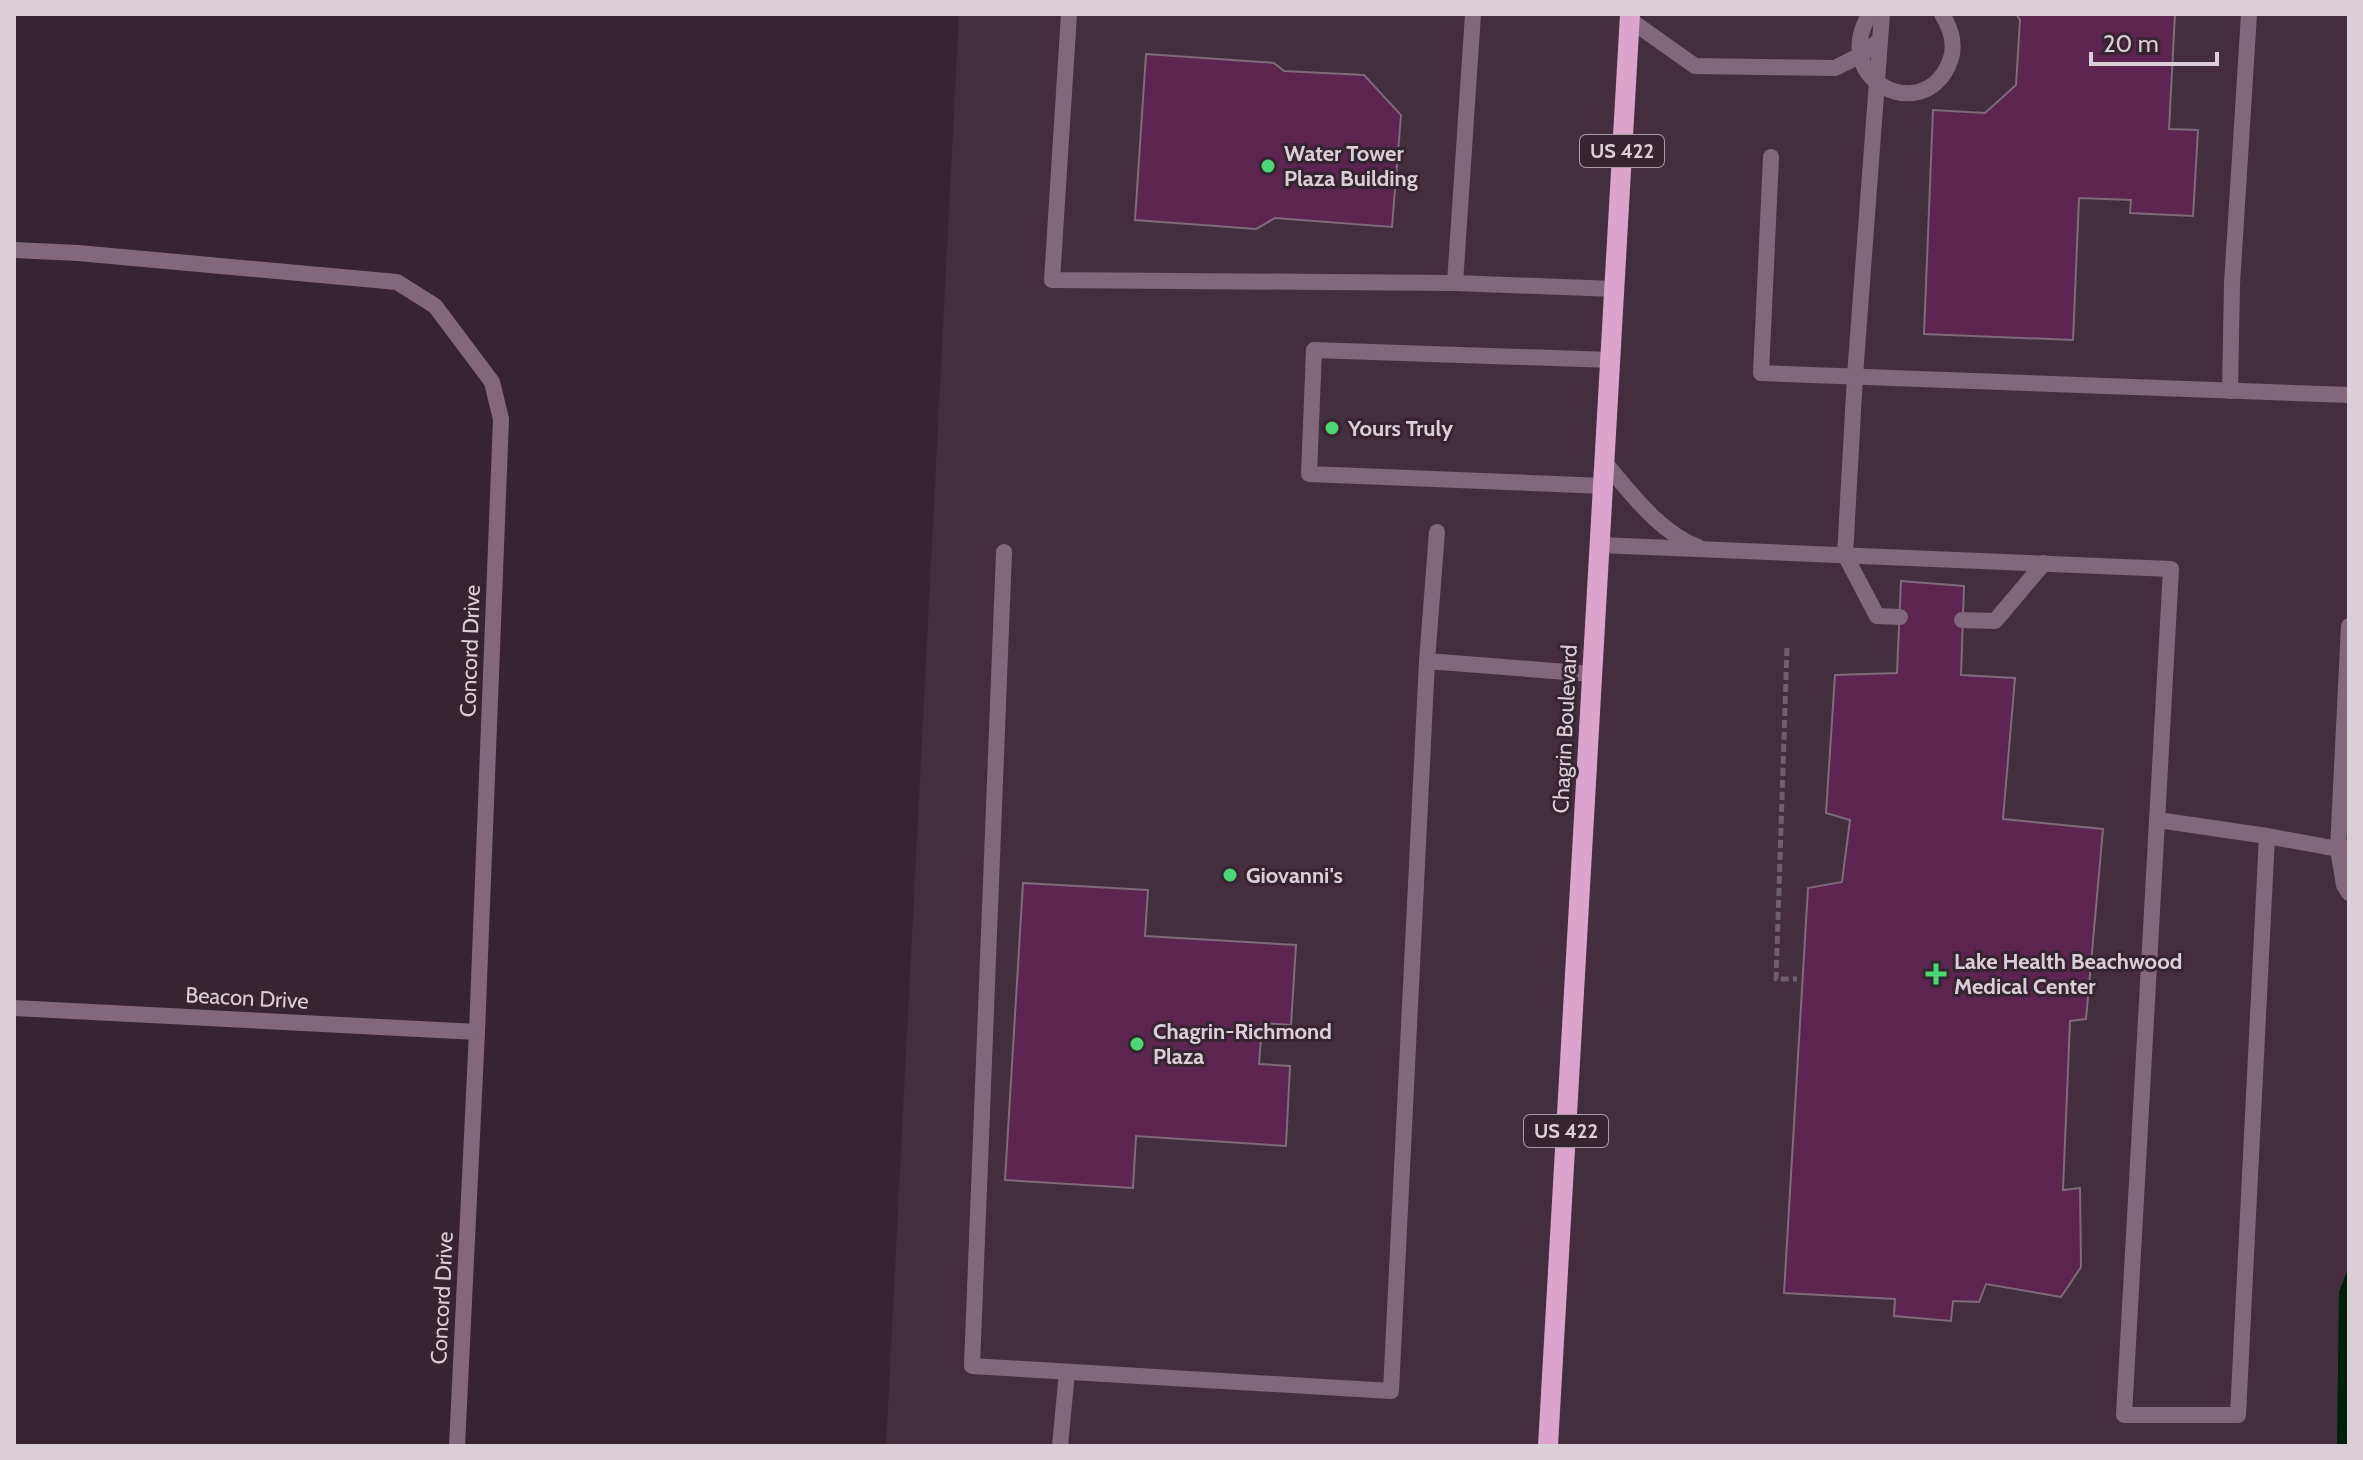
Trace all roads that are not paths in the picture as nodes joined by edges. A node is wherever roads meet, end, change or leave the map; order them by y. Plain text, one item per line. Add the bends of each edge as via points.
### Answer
1 (1069, 14) edge
2 (1473, 14) edge
3 (1847, 14) edge
4 (1882, 14) edge
5 (1942, 14) edge
6 (2249, 14) edge
7 (1637, 16) edge
8 (1866, 20) edge
9 (1879, 41) junction
10 (1859, 56) junction
11 (1876, 83) junction
12 (1771, 157) dead end
13 (14, 250) edge
14 (1455, 283) junction
15 (1615, 289) junction
16 (1610, 360) junction
17 (1855, 376) junction
18 (2230, 391) junction
19 (2349, 395) edge
20 (1605, 463) junction
21 (1603, 486) junction
22 (1437, 532) dead end
23 (1600, 545) junction
24 (1719, 551) junction
25 (1004, 552) dead end
26 (1845, 555) junction
27 (2044, 563) junction
28 (1900, 617) dead end
29 (1962, 620) dead end
30 (2349, 626) edge
31 (1427, 661) junction
32 (1592, 674) junction
33 (2158, 820) junction
34 (2267, 836) junction
35 (2344, 848) edge
36 (2349, 893) edge
37 (14, 1008) edge
38 (477, 1032) junction
39 (1067, 1372) junction
40 (457, 1446) edge
41 (1060, 1446) edge
42 (1548, 1446) edge

1 - 14 street via 1052,280
2 - 14 street
3 - 8 street
4 - 9 street
5 - 11 street via 1954,42 1952,57 1935,84 1905,93
6 - 18 street
7 - 10 street via 1695,66 1835,68
7 - 15 main road, Chagrin Boulevard / US 422
8 - 9 street
8 - 10 street
9 - 10 street
9 - 11 street
10 - 11 street
11 - 17 street
12 - 17 street via 1761,373
13 - 38 street, Concord Drive via 397,282 435,306 492,382 501,419
14 - 15 street
15 - 16 main road, Chagrin Boulevard / US 422
16 - 20 main road, Chagrin Boulevard / US 422
16 - 21 street via 1314,350 1309,474
17 - 18 street
17 - 26 street
18 - 19 street
20 - 21 main road, Chagrin Boulevard / US 422
20 - 24 street via 1678,537
21 - 23 main road, Chagrin Boulevard / US 422
22 - 31 street
23 - 24 street
23 - 32 main road, Chagrin Boulevard / US 422
24 - 26 street
25 - 39 street via 972,1366
26 - 27 street
26 - 28 street via 1877,616
27 - 29 street via 1995,621
27 - 33 street via 2171,569
30 - 35 street
31 - 32 street
31 - 39 street via 1391,1391
32 - 42 main road, Chagrin Boulevard / US 422
33 - 34 street
33 - 34 street via 2124,1415 2238,1415
34 - 35 street
35 - 36 street via 2344,885
37 - 38 street, Beacon Drive
38 - 40 street, Concord Drive
39 - 41 street

